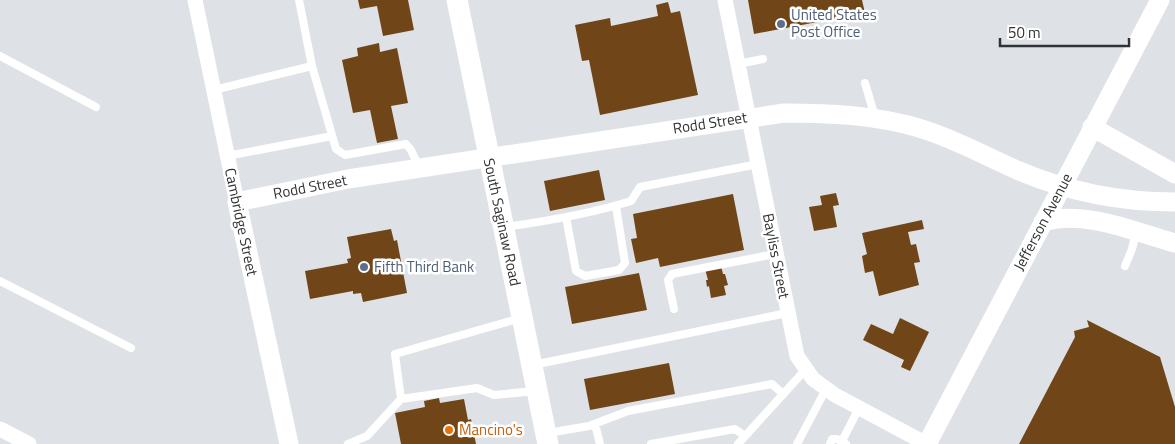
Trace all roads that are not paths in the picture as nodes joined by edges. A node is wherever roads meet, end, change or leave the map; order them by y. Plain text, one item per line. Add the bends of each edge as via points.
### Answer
1 (195, 0) edge
2 (299, 0) edge
3 (457, 0) edge
4 (725, 0) edge
5 (1160, 0) edge
6 (0, 56) edge
7 (763, 59) dead end
8 (738, 64) junction
9 (312, 66) junction
10 (865, 83) dead end
11 (214, 90) junction
12 (96, 107) dead end
13 (748, 117) junction
14 (876, 118) junction
15 (1092, 127) junction
16 (332, 136) junction
17 (227, 156) junction
18 (488, 158) junction
19 (758, 164) junction
20 (420, 168) junction
21 (1175, 174) edge
22 (1062, 187) junction
23 (237, 202) junction
24 (1175, 202) edge
25 (616, 206) junction
26 (566, 218) junction
27 (1043, 222) junction
28 (503, 227) junction
29 (1136, 232) junction
30 (1175, 243) edge
31 (775, 254) junction
32 (1125, 266) dead end
33 (0, 281) edge
34 (674, 309) dead end
35 (787, 313) junction
36 (522, 318) junction
37 (131, 348) dead end
38 (531, 366) junction
39 (806, 369) junction
40 (826, 389) junction
41 (537, 391) junction
42 (783, 394) junction
43 (401, 398) junction
44 (859, 408) junction
45 (595, 424) junction
46 (0, 429) edge
47 (746, 436) junction
48 (547, 439) edge
49 (844, 443) edge
50 (29, 444) edge
51 (289, 444) edge
52 (348, 444) edge
53 (600, 444) edge
54 (651, 444) edge
55 (738, 444) edge
56 (797, 444) edge
57 (830, 444) edge
58 (927, 444) edge

1 - 11 street, Cambridge Street
2 - 9 lane
3 - 18 main road, South Saginaw Road
4 - 8 street, Bayliss Street
5 - 15 street, Jefferson Avenue
6 - 12 lane
7 - 8 lane
8 - 13 street, Bayliss Street
9 - 11 lane
9 - 16 lane
10 - 14 lane
11 - 17 street, Cambridge Street
13 - 14 street, Rodd Street via 826,113
13 - 18 street, Rodd Street
13 - 19 street, Bayliss Street
14 - 22 street, Rodd Street via 942,136
15 - 21 street
15 - 22 street, Jefferson Avenue
16 - 17 lane
16 - 20 lane via 336,149 345,155 406,144
17 - 23 street, Cambridge Street
18 - 20 street, Rodd Street
18 - 28 main road, South Saginaw Road
19 - 25 lane via 640,187 632,201
19 - 31 street, Bayliss Street
20 - 23 street, Rodd Street
22 - 24 street, Rodd Street via 1109,198
22 - 27 street, Jefferson Avenue
23 - 51 street, Cambridge Street
25 - 26 lane
25 - 26 lane via 625,262 619,270 585,276 576,271
26 - 28 lane
27 - 29 street via 1080,218
27 - 58 street, Jefferson Avenue
28 - 36 main road, South Saginaw Road
29 - 30 street
29 - 32 lane
31 - 34 lane via 672,274 668,280
31 - 35 street, Bayliss Street
33 - 37 lane
35 - 38 lane
35 - 39 street, Bayliss Street via 797,356
36 - 38 main road, South Saginaw Road
36 - 43 lane via 395,354
38 - 41 main road, South Saginaw Road
39 - 40 street, Bayliss Street
39 - 42 lane
40 - 44 street, Bayliss Street
40 - 56 lane
41 - 43 lane via 494,395 477,388
41 - 48 main road, South Saginaw Road
42 - 45 lane via 772,384 628,411
42 - 47 lane
43 - 52 lane via 367,436
44 - 49 lane
44 - 58 street, Bayliss Street
45 - 48 lane
45 - 53 lane
46 - 50 street
47 - 54 lane via 735,429
47 - 55 lane
49 - 57 lane via 832,439

